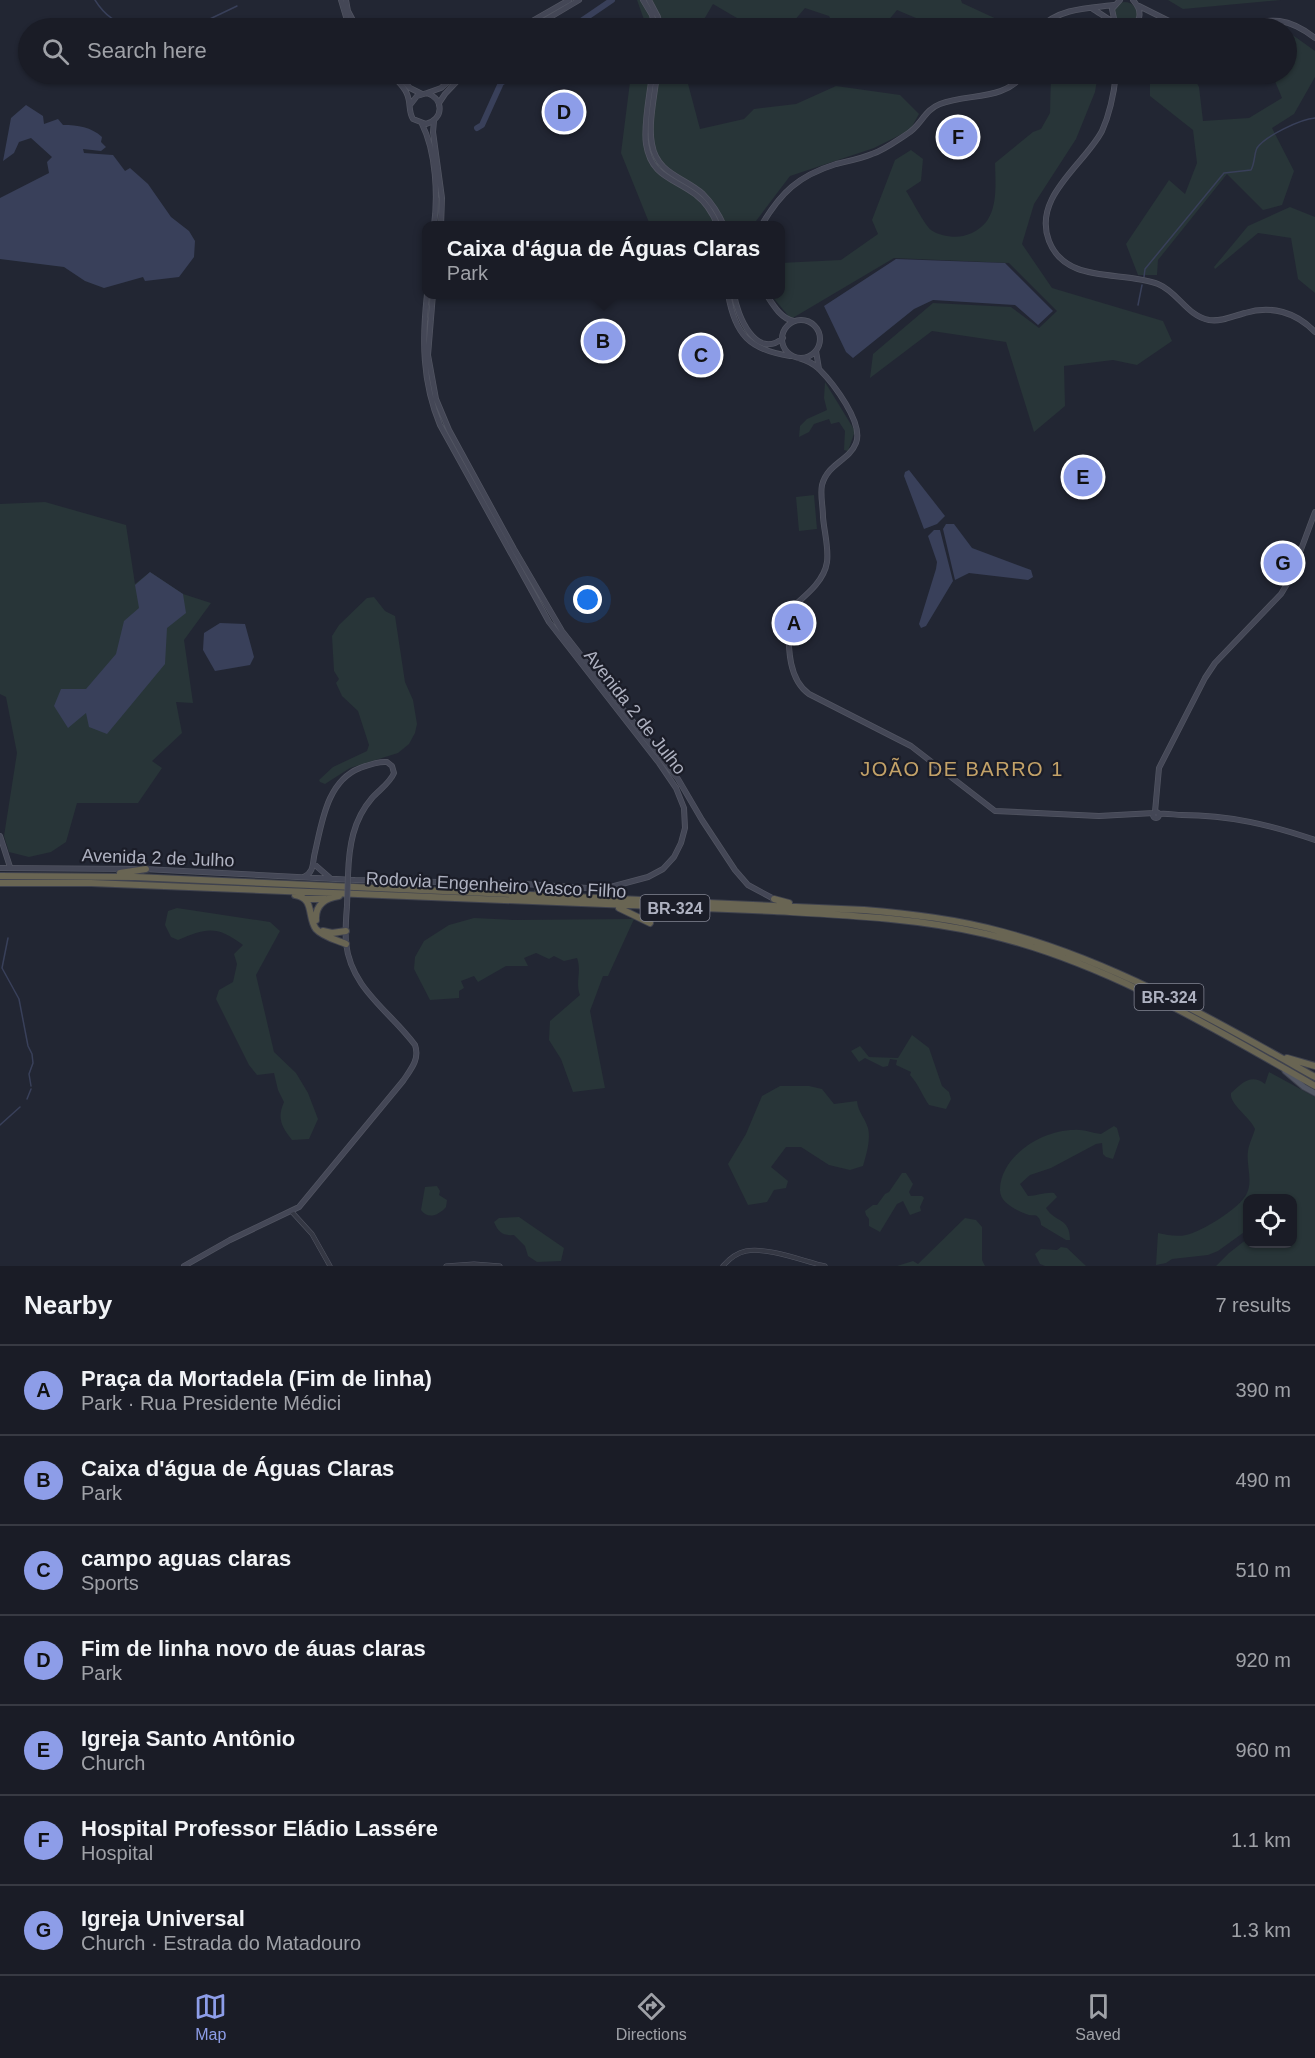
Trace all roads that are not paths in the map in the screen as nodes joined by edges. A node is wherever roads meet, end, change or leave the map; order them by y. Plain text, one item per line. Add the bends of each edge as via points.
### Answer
1 (344, 0) edge
2 (569, 0) edge
3 (579, 0) edge
4 (643, 0) edge
5 (649, 0) edge
6 (1117, 2) edge
7 (1134, 2) edge
8 (1090, 8) junction
9 (347, 18) edge
10 (351, 18) edge
11 (538, 18) edge
12 (549, 18) edge
13 (653, 18) edge
14 (658, 18) edge
15 (1055, 18) edge
16 (1108, 18) edge
17 (1113, 18) edge
18 (1138, 18) edge
19 (1164, 18) edge
20 (1297, 27) edge
21 (1315, 38) edge
22 (400, 84) edge
23 (406, 84) edge
24 (446, 84) edge
25 (454, 84) edge
26 (651, 84) edge
27 (656, 84) edge
28 (1014, 84) edge
29 (1114, 84) edge
30 (424, 93) junction
31 (439, 104) junction
32 (410, 105) junction
33 (435, 121) junction
34 (422, 124) junction
35 (435, 221) edge
36 (441, 221) edge
37 (716, 221) edge
38 (721, 221) edge
39 (764, 221) edge
40 (426, 299) edge
41 (432, 299) edge
42 (730, 299) edge
43 (735, 299) edge
44 (770, 299) edge
45 (780, 313) junction
46 (797, 321) junction
47 (784, 332) junction
48 (1315, 332) edge
49 (783, 338) junction
50 (816, 351) junction
51 (796, 357) junction
52 (819, 369) junction
53 (1315, 512) edge
54 (1157, 814) junction
55 (0, 836) edge
56 (1315, 840) edge
57 (314, 864) junction
58 (10, 867) junction
59 (0, 868) edge
60 (146, 869) junction
61 (64, 875) junction
62 (0, 876) edge
63 (303, 877) junction
64 (331, 878) junction
65 (0, 883) edge
66 (563, 887) junction
67 (268, 891) junction
68 (515, 894) junction
69 (366, 895) junction
70 (304, 899) junction
71 (326, 899) junction
72 (774, 900) joint
73 (603, 905) junction
74 (864, 910) junction
75 (650, 923) dead end
76 (346, 931) junction
77 (346, 944) junction
78 (1298, 1053) dead end
79 (1275, 1054) junction
80 (1293, 1059) junction
81 (1275, 1062) junction
82 (1315, 1066) edge
83 (1315, 1077) edge
84 (1315, 1086) edge
85 (1315, 1093) edge
86 (292, 1212) junction
87 (184, 1266) edge
88 (330, 1266) edge
89 (447, 1266) edge
90 (500, 1266) edge
91 (723, 1266) edge
92 (825, 1266) edge

1 - 9 main road
1 - 10 main road
2 - 11 main road
3 - 12 main road
4 - 13 main road
5 - 14 main road
6 - 8 main road
6 - 17 main road
7 - 18 main road
7 - 19 main road
8 - 15 main road via 1075,9
8 - 16 main road
20 - 21 main road
22 - 32 main road
23 - 30 main road
24 - 30 main road
25 - 31 main road
26 - 37 main road via 645,138 651,161 661,174 700,198
27 - 38 main road via 651,137 655,154 664,169 706,197
28 - 39 main road via 1002,91 933,107 911,132 872,154 804,177 780,197
29 - 48 main road via 1101,132 1050,203 1047,235 1057,255 1084,271 1159,284 1192,313 1207,320 1269,309 1293,315
30 - 31 main road
30 - 32 main road
31 - 33 main road via 440,113
32 - 34 main road via 411,115
33 - 34 main road
33 - 36 main road
34 - 35 main road via 434,175
40 - 66 main road, Avenida 2 de Julho via 425,368 431,400 444,432 549,621 663,768 682,801 683,836 678,850 657,873 603,889
41 - 72 main road, Avenida 2 de Julho via 429,362 436,399 449,430 555,621 675,774 741,878 755,891
42 - 51 main road via 737,324 748,340 763,350
43 - 49 main road via 740,317 756,340 768,345
44 - 45 main road
45 - 46 main road
45 - 47 main road
46 - 47 main road
46 - 50 main road via 807,321 816,327 820,342
47 - 49 main road
49 - 51 main road via 785,349
50 - 51 main road via 808,357
50 - 52 main road
51 - 52 main road
52 - 54 main road via 854,418 858,434 852,450 831,467 823,483 826,568 817,583 788,611 793,673 801,688 911,746 996,811
53 - 54 main road via 1281,594 1205,678 1159,768
54 - 56 main road via 1220,815 1266,824
55 - 58 main road
57 - 63 main road
57 - 64 main road
57 - 76 main road, bridge via 325,814 338,783 355,770 384,761 392,765 394,773 370,799 351,842
58 - 59 main road, Avenida 2 de Julho
58 - 60 main road, Avenida 2 de Julho
60 - 61 highway
60 - 63 main road, Avenida 2 de Julho
61 - 62 highway, Rodovia Engenheiro Vasco Filho / BR-324
61 - 68 highway, Rodovia Engenheiro Vasco Filho / BR-324
63 - 64 main road, Avenida 2 de Julho
64 - 66 main road, Avenida 2 de Julho
65 - 67 highway, Rodovia Engenheiro Vasco Filho / BR-324
66 - 68 highway
67 - 69 highway, Rodovia Engenheiro Vasco Filho / BR-324
67 - 70 highway
68 - 74 highway, Rodovia Engenheiro Vasco Filho / BR-324
69 - 71 highway
69 - 73 highway, Rodovia Engenheiro Vasco Filho / BR-324
70 - 71 highway
70 - 77 highway via 316,929
71 - 76 highway via 316,911 318,925 329,933
72 - 74 highway
73 - 75 highway via 630,912
73 - 81 highway, Rodovia Engenheiro Vasco Filho / BR-324 via 867,917 986,934 1133,985
74 - 79 highway, Rodovia Engenheiro Vasco Filho / BR-324 via 923,916 1004,932 1098,963
76 - 77 main road
77 - 86 main road via 358,981 413,1042 417,1056 403,1081
78 - 80 highway
79 - 80 highway
79 - 83 highway, Rodovia Engenheiro Vasco Filho / BR-324
80 - 82 highway
81 - 84 highway, Rodovia Engenheiro Vasco Filho / BR-324
81 - 85 main road
86 - 87 main road
86 - 88 street via 307,1227
89 - 90 street
91 - 92 street via 738,1253 751,1251

